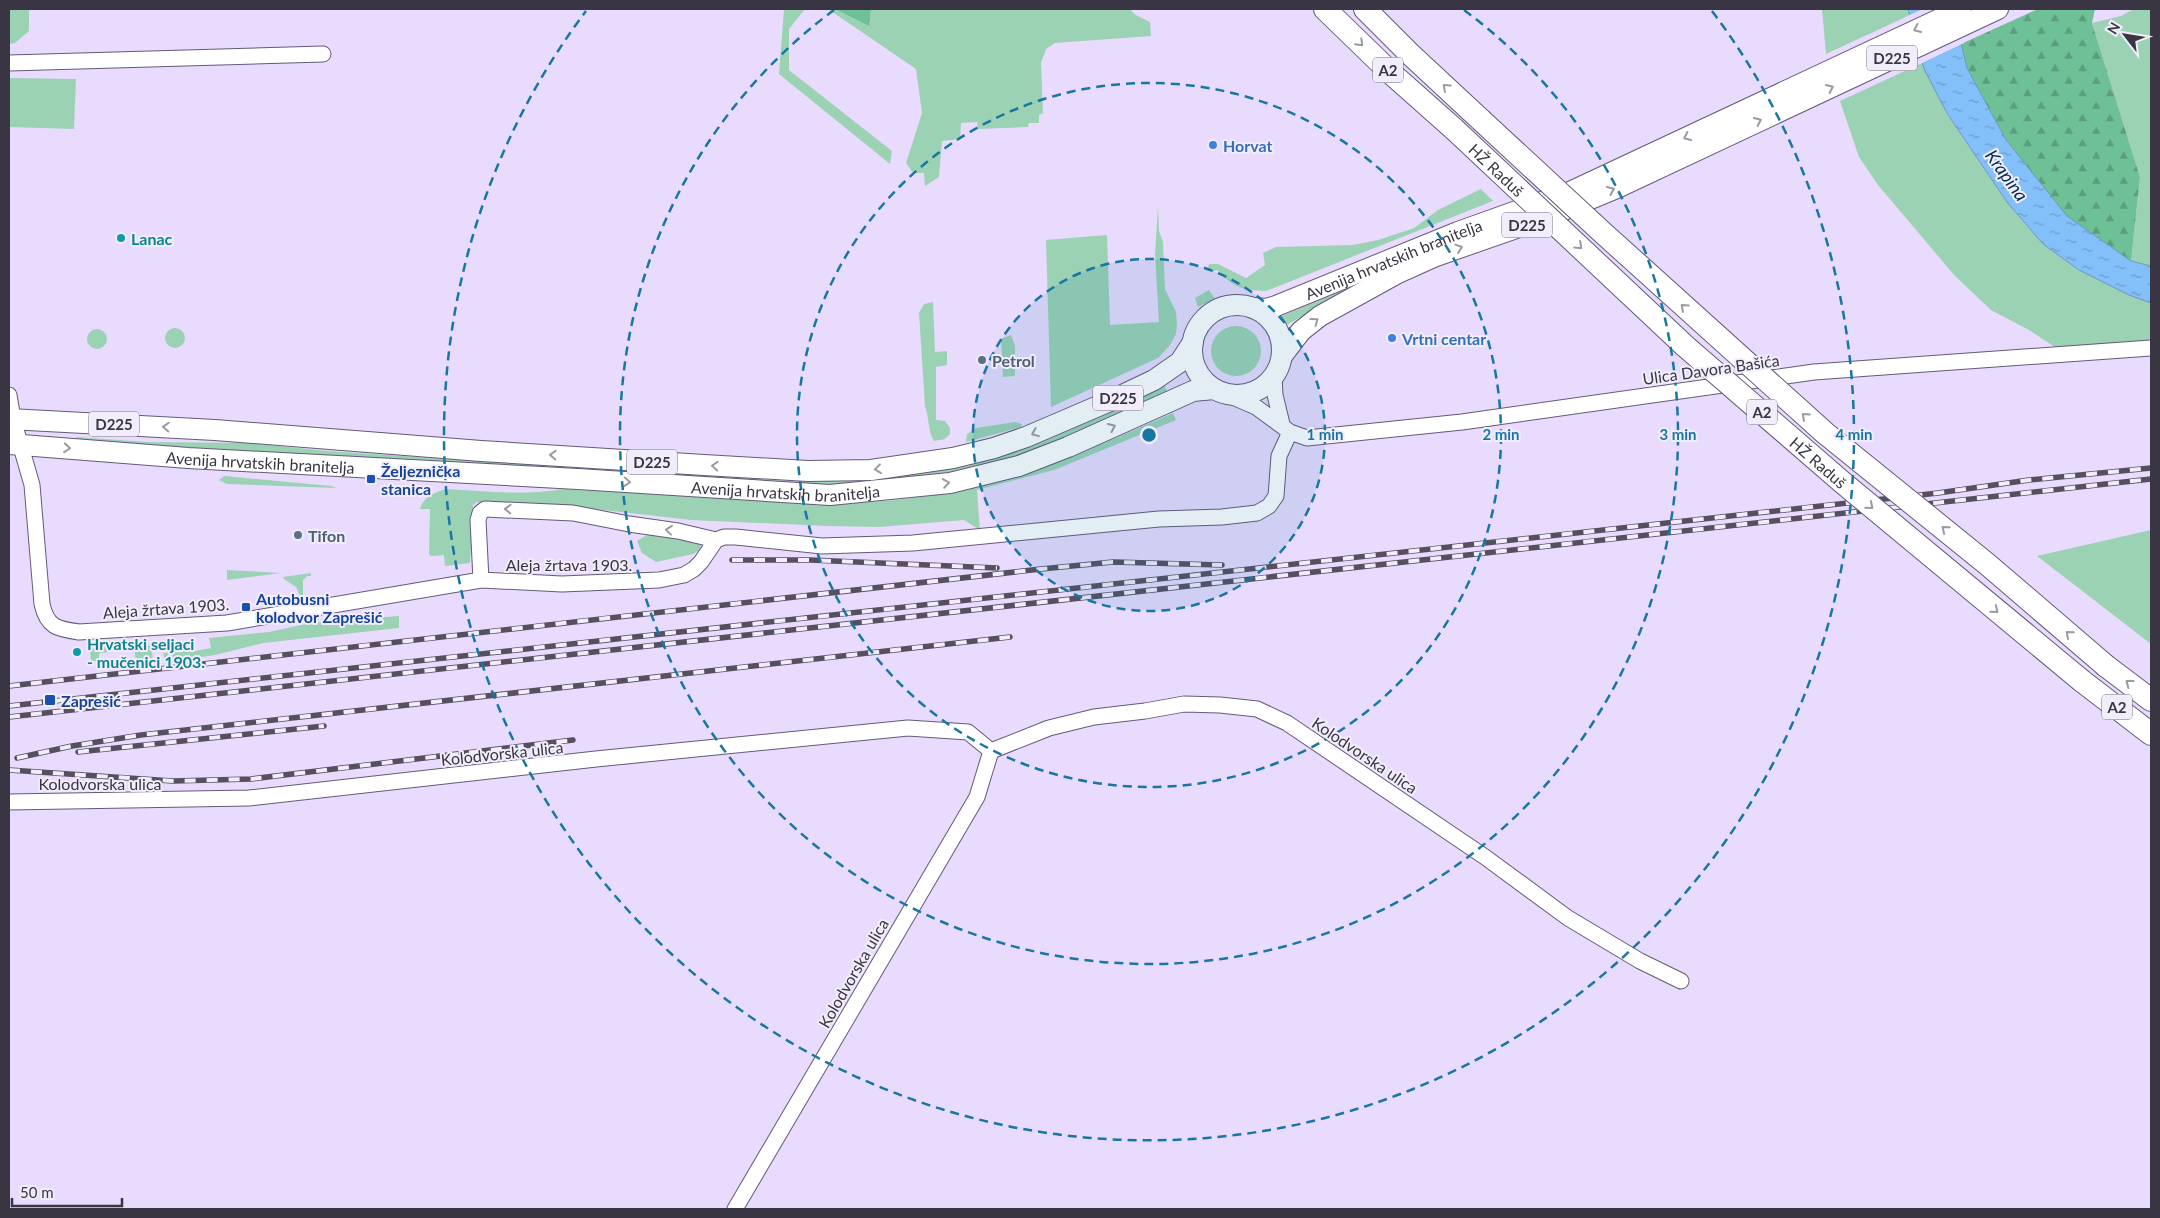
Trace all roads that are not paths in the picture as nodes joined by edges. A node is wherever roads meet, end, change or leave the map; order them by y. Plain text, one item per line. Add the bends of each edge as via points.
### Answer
1 (1326, 9) edge
2 (1365, 9) edge
3 (1961, 9) edge
4 (1998, 9) edge
5 (323, 54) dead end
6 (9, 63) edge
7 (1782, 101) junction
8 (1253, 308) junction
9 (1193, 342) junction
10 (2151, 348) edge
11 (1282, 356) junction
12 (1274, 376) junction
13 (1220, 392) junction
14 (9, 395) edge
15 (11, 419) edge
16 (1286, 428) junction
17 (15, 444) edge
18 (716, 540) junction
19 (482, 580) junction
20 (2151, 700) edge
21 (2151, 734) edge
22 (991, 751) junction
23 (9, 802) edge
24 (1681, 981) dead end
25 (735, 1209) edge

1 -> 21 highway, HŽ Raduš / A2, bridge via 1693,352 1842,482 2082,681
20 -> 2 highway, HŽ Raduš / A2, bridge via 1825,433 1602,232
3 -> 7 main road, D225
7 -> 4 main road, D225
5 - 6 street
7 -> 8 main road, Avenija hrvatskih branitelja / D225 via 1550,200 1458,232 1276,306
11 -> 7 main road, Avenija hrvatskih branitelja / D225 via 1301,331 1320,316 1396,274 1436,256 1564,211
8 - 9 main road, D225 via 1232,306 1216,311 1203,321
8 - 11 main road, D225 via 1273,322 1279,332
9 - 13 main road via 1192,356 1196,369 1203,380
9 -> 15 main road, Avenija hrvatskih branitelja / D225 via 1180,362 1154,380 1035,433 994,448 952,458 871,470 732,467 481,452 215,430
10 - 16 street, Ulica Davora Bašića via 1814,372 1462,422 1307,438
11 - 12 main road, D225
12 - 13 main road, D225 via 1253,393
12 - 16 street via 1275,394
13 - 16 street, Ulica Davora Bašića via 1256,407
17 -> 13 main road, Avenija hrvatskih branitelja / D225 via 188,458 830,495 950,483 1019,466 1193,391
14 - 15 street, Aleja žrtava 1903.
15 - 17 street, Aleja žrtava 1903.
16 - 18 street via 1279,456 1276,496 1269,506 1257,513 1159,519 913,543 822,546 736,537
17 - 19 street, Aleja žrtava 1903. via 32,485 45,617 59,629 79,632 227,623
18 - 19 street, Aleja žrtava 1903. via 701,562 684,575 627,582 562,584
18 -> 19 street via 573,513 484,509 478,520
22 - 23 street, Kolodvorska ulica via 968,732 908,728 249,798
22 - 24 street, Kolodvorska ulica via 1049,728 1094,717 1184,704 1257,709 1296,728 1568,918 1640,962
22 - 25 street, Kolodvorska ulica via 977,797

